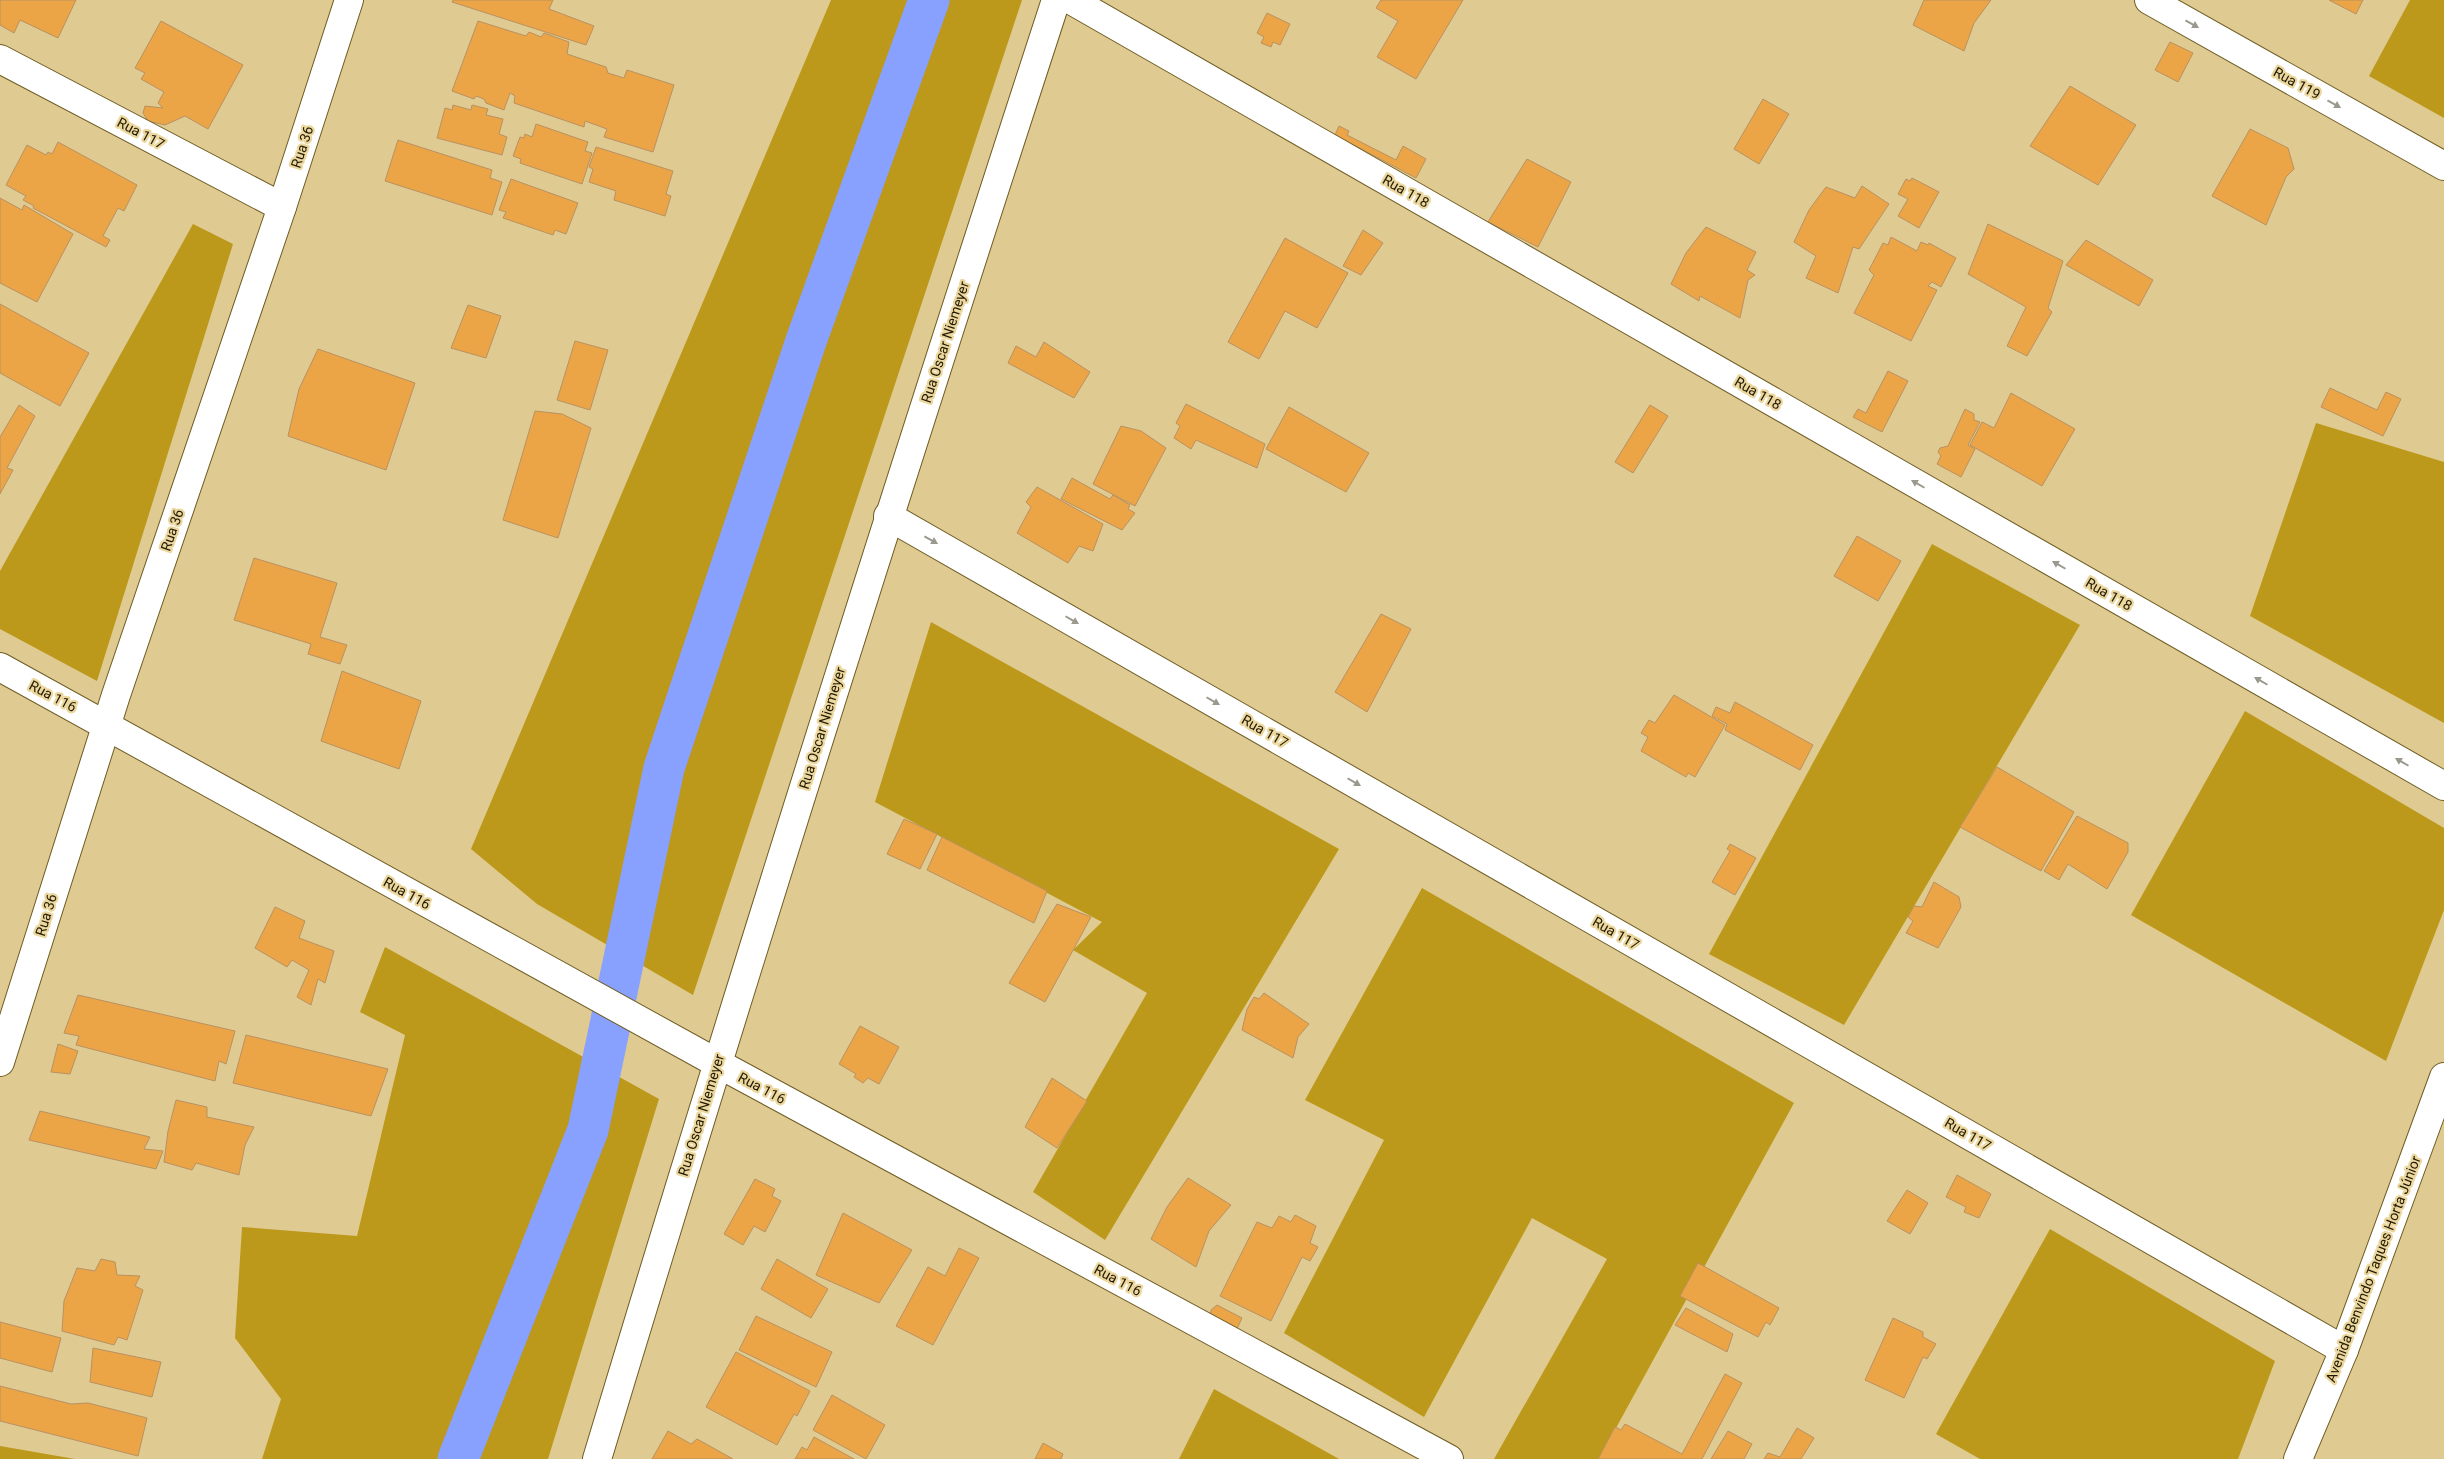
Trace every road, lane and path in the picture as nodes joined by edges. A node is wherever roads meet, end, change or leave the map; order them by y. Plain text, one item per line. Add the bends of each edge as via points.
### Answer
1 (349, 0) edge
2 (1056, 0) edge
3 (1071, 0) edge
4 (2149, 0) edge
5 (0, 59) edge
6 (2444, 166) edge
7 (282, 207) junction
8 (888, 516) junction
9 (0, 667) edge
10 (106, 724) junction
11 (2444, 786) edge
12 (0, 1062) edge
13 (717, 1063) junction
14 (2444, 1077) edge
15 (2344, 1350) junction
16 (597, 1459) edge
17 (1449, 1459) edge
18 (2298, 1459) edge

1 - 7 street, Rua 36
2 - 8 street, Rua Oscar Niemeyer
11 -> 3 street, Rua 118
4 -> 6 street, Rua 119
5 - 7 street, Rua 117
7 - 10 street, Rua 36
8 - 13 street, Rua Oscar Niemeyer
8 -> 15 street, Rua 117
9 - 10 street, Rua 116
10 - 12 street, Rua 36
10 - 13 street, Rua 116
13 - 16 street, Rua Oscar Niemeyer
13 - 17 street, Rua 116
14 - 15 street, Avenida Benvindo Taques Horta Júnior
15 - 18 street, Avenida Benvindo Taques Horta Júnior

